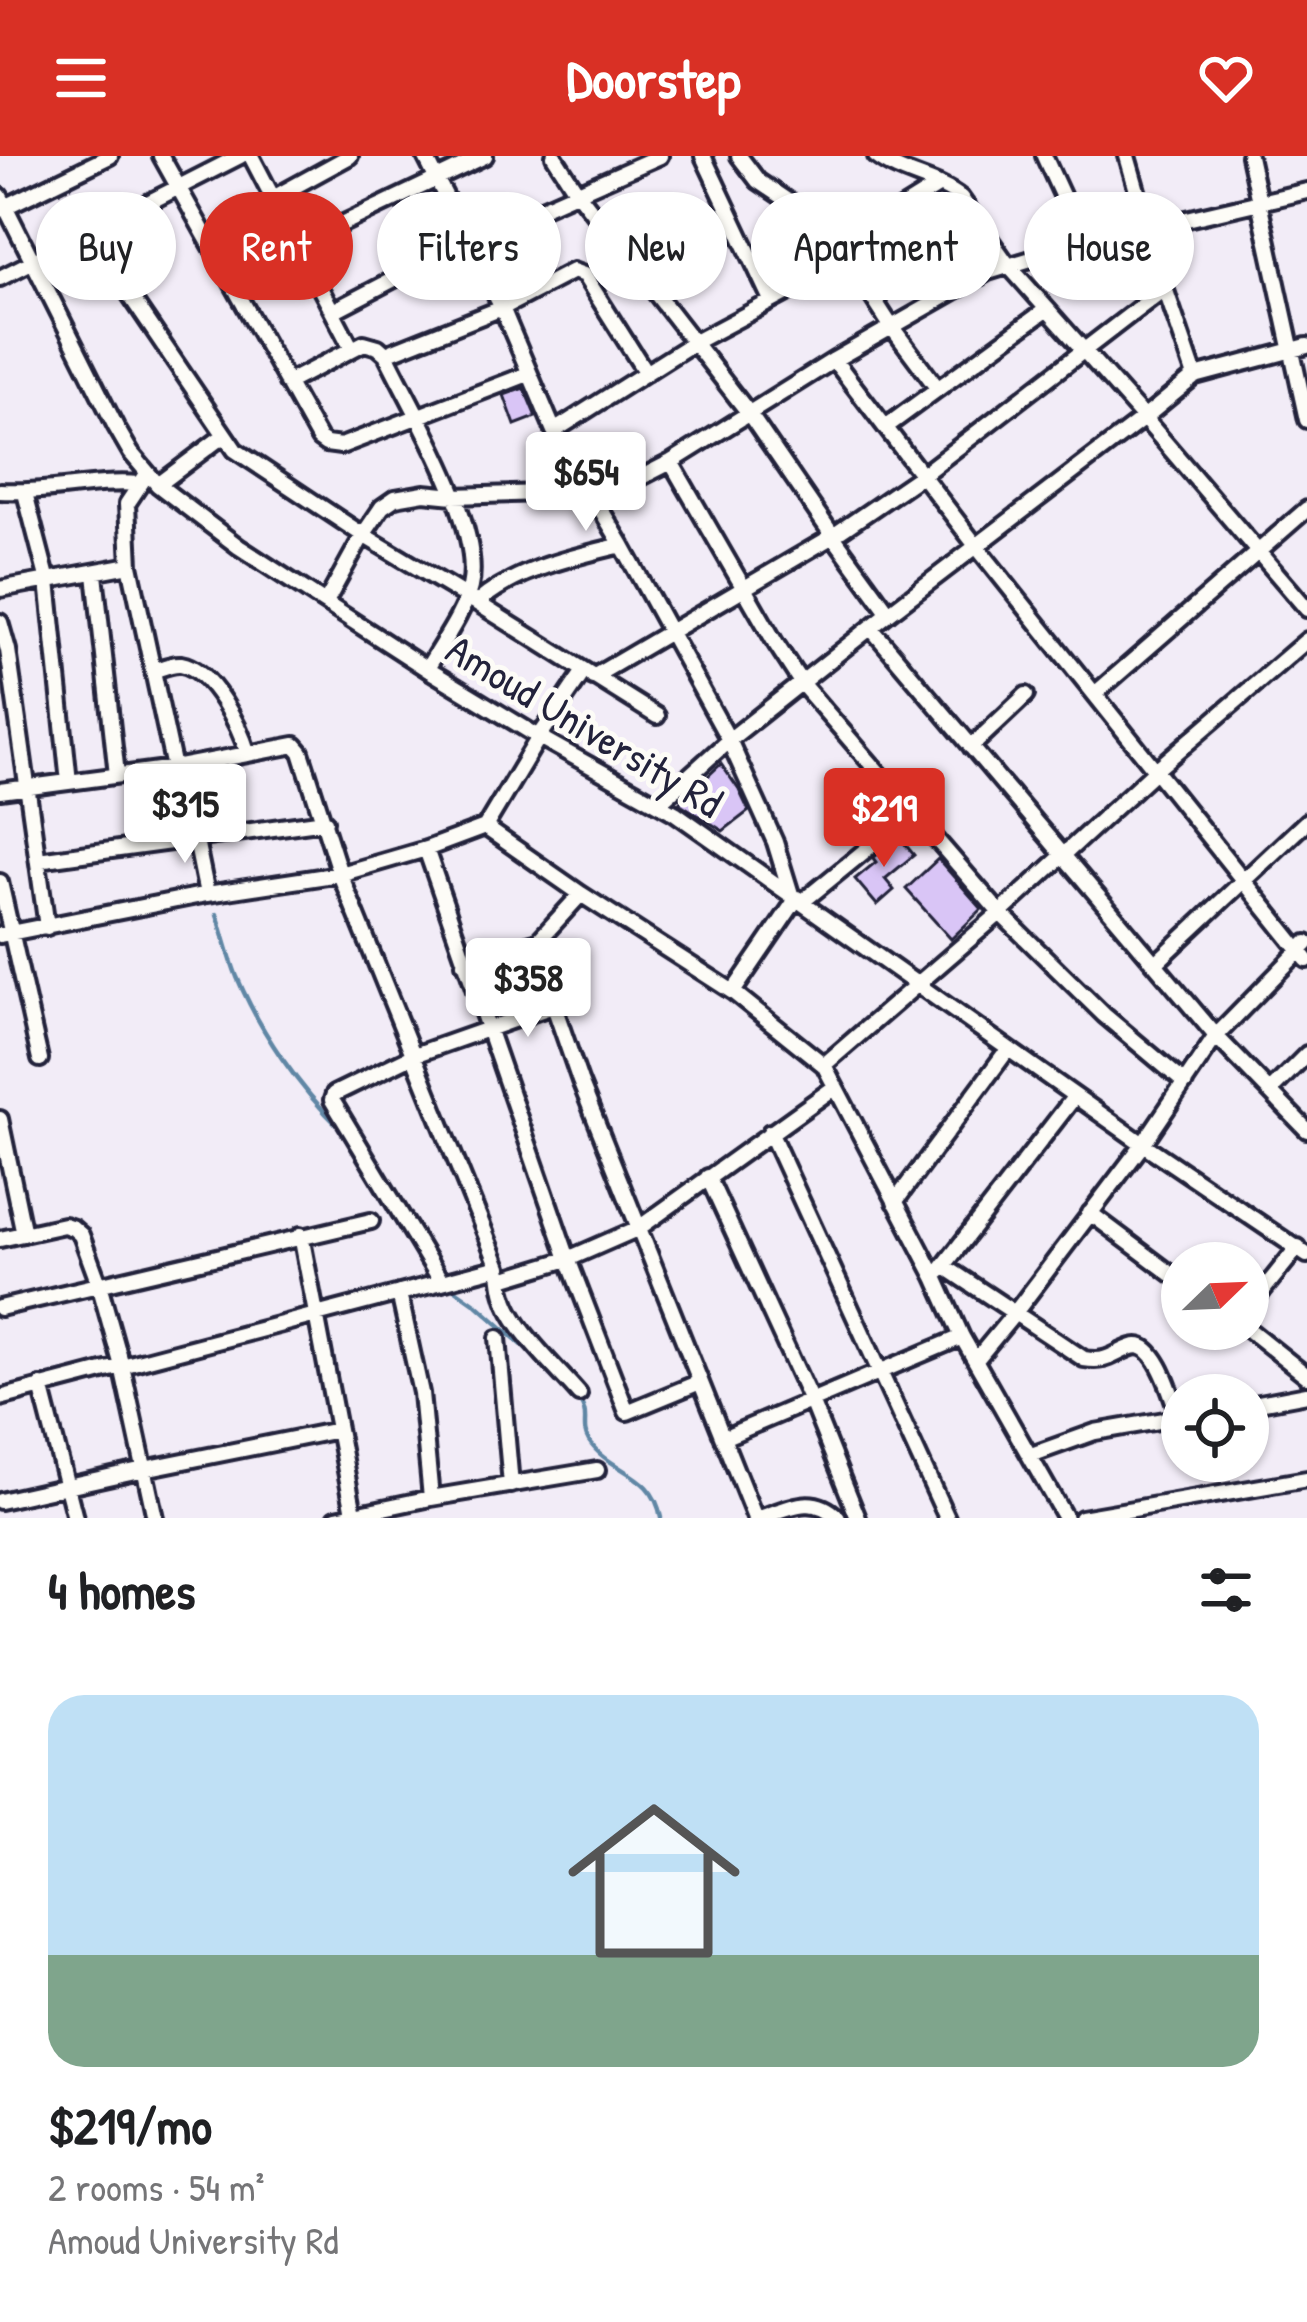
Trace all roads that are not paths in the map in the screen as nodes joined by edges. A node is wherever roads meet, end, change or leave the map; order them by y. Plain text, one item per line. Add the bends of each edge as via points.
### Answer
1 (110, 156) edge
2 (160, 156) edge
3 (240, 156) edge
4 (251, 156) edge
5 (350, 156) edge
6 (425, 156) edge
7 (485, 156) edge
8 (554, 156) edge
9 (660, 156) edge
10 (740, 156) edge
11 (876, 156) edge
12 (1045, 156) edge
13 (1127, 156) edge
14 (1249, 156) edge
15 (706, 161) edge
16 (439, 179) junction
17 (938, 185) junction
18 (178, 187) junction
19 (1307, 191) edge
20 (168, 192) edge
21 (271, 192) edge
22 (283, 192) edge
23 (446, 192) edge
24 (578, 192) junction
25 (774, 192) edge
26 (928, 192) edge
27 (1061, 192) edge
28 (1138, 192) edge
29 (561, 199) edge
30 (2, 204) edge
31 (1260, 204) junction
32 (353, 218) edge
33 (1194, 218) edge
34 (200, 227) edge
35 (751, 257) edge
36 (36, 260) edge
37 (1024, 260) edge
38 (33, 261) junction
39 (1008, 265) junction
40 (0, 278) edge
41 (377, 288) edge
42 (133, 300) edge
43 (240, 300) edge
44 (326, 300) edge
45 (498, 300) edge
46 (771, 300) edge
47 (874, 300) edge
48 (1148, 300) edge
49 (1170, 300) edge
50 (502, 308) junction
51 (1047, 309) junction
52 (332, 311) junction
53 (891, 326) junction
54 (693, 343) junction
55 (1299, 348) edge
56 (352, 349) junction
57 (1082, 350) junction
58 (386, 354) junction
59 (834, 360) junction
60 (646, 373) junction
61 (528, 374) junction
62 (1196, 376) junction
63 (286, 383) junction
64 (938, 389) junction
65 (748, 412) junction
66 (416, 415) junction
67 (1144, 418) junction
68 (1307, 420) edge
69 (887, 426) junction
70 (554, 431) junction
71 (223, 436) junction
72 (671, 462) junction
73 (922, 475) junction
74 (148, 481) junction
75 (588, 490) junction
76 (0, 491) edge
77 (26, 493) junction
78 (454, 496) junction
79 (1307, 509) edge
80 (363, 535) junction
81 (832, 536) junction
82 (622, 545) junction
83 (977, 547) junction
84 (1258, 552) junction
85 (130, 566) junction
86 (94, 574) junction
87 (48, 581) junction
88 (0, 590) edge
89 (744, 590) junction
90 (472, 600) junction
91 (326, 602) junction
92 (1307, 609) edge
93 (889, 613) junction
94 (0, 622) edge
95 (871, 628) junction
96 (669, 630) junction
97 (1307, 640) edge
98 (427, 669) junction
99 (153, 670) junction
100 (589, 674) junction
101 (802, 684) junction
102 (1096, 693) junction
103 (1026, 695) dead end
104 (657, 716) dead end
105 (539, 737) junction
106 (729, 740) junction
107 (970, 747) junction
108 (248, 754) junction
109 (174, 768) junction
110 (1157, 770) junction
111 (117, 775) junction
112 (70, 782) junction
113 (28, 787) junction
114 (0, 791) edge
115 (659, 803) junction
116 (911, 813) junction
117 (325, 821) junction
118 (1307, 821) edge
119 (485, 827) junction
120 (196, 840) junction
121 (426, 849) junction
122 (1064, 855) junction
123 (38, 860) junction
124 (340, 874) junction
125 (0, 882) edge
126 (1244, 883) junction
127 (207, 894) junction
128 (581, 894) junction
129 (797, 898) junction
130 (1000, 913) junction
131 (47, 927) junction
132 (6, 934) edge
133 (538, 941) junction
134 (1304, 951) edge
135 (464, 963) junction
136 (1155, 964) junction
137 (917, 982) junction
138 (733, 992) junction
139 (553, 1006) junction
140 (487, 1029) junction
141 (1216, 1036) junction
142 (1009, 1048) junction
143 (1307, 1054) edge
144 (414, 1055) junction
145 (40, 1059) dead end
146 (824, 1065) junction
147 (1185, 1083) junction
148 (835, 1087) junction
149 (1271, 1090) junction
150 (1075, 1096) junction
151 (0, 1119) edge
152 (1307, 1130) edge
153 (770, 1132) junction
154 (1143, 1144) junction
155 (708, 1177) junction
156 (895, 1202) junction
157 (1090, 1213) junction
158 (370, 1221) dead end
159 (639, 1228) junction
160 (24, 1234) junction
161 (301, 1235) junction
162 (0, 1239) edge
163 (1303, 1251) edge
164 (568, 1258) junction
165 (1161, 1266) edge
166 (939, 1271) junction
167 (500, 1273) junction
168 (441, 1281) junction
169 (99, 1284) junction
170 (1269, 1287) edge
171 (398, 1293) junction
172 (0, 1308) edge
173 (1014, 1314) junction
174 (316, 1316) junction
175 (962, 1337) junction
176 (498, 1338) dead end
177 (1269, 1346) edge
178 (976, 1360) junction
179 (122, 1366) junction
180 (881, 1373) junction
181 (1164, 1374) edge
182 (1307, 1376) edge
183 (700, 1382) junction
184 (41, 1386) junction
185 (579, 1394) dead end
186 (1307, 1394) edge
187 (0, 1398) edge
188 (811, 1401) junction
189 (1269, 1401) edge
190 (1161, 1420) edge
191 (338, 1430) junction
192 (723, 1438) junction
193 (1031, 1455) junction
194 (144, 1469) junction
195 (597, 1470) dead end
196 (1307, 1479) edge
197 (68, 1485) junction
198 (511, 1485) junction
199 (431, 1498) junction
200 (0, 1501) edge
201 (354, 1516) edge
202 (75, 1518) edge
203 (155, 1518) edge
204 (336, 1518) edge
205 (758, 1518) edge
206 (838, 1518) edge
207 (857, 1518) edge
208 (947, 1518) edge
209 (1065, 1518) edge
210 (1081, 1518) edge

1 - 30 street
2 - 18 street
3 - 18 street
4 - 21 street
5 - 22 street
6 - 16 street
7 - 16 street
8 - 24 street
9 - 24 street
10 - 15 street
10 - 25 street
11 - 17 street
12 - 27 street
13 - 28 street
14 - 31 street
15 - 35 street
16 - 23 street
16 - 32 street
17 - 26 street
17 - 39 street via 961,198
18 - 20 street
18 - 34 street
19 - 31 street
24 - 29 street
24 - 54 street
30 - 38 street, Amoud University Rd
31 - 33 street
31 - 55 street
36 - 38 street
37 - 39 street
38 - 40 street
38 - 74 street, Amoud University Rd
39 - 51 street
39 - 53 street
41 - 52 street
42 - 71 street
43 - 63 street
44 - 52 street
45 - 50 street
46 - 54 street
47 - 53 street
48 - 57 street
49 - 62 street
50 - 58 street
50 - 60 street via 578,271
50 - 61 street
51 - 57 street
51 - 64 street
52 - 56 street
53 - 59 street
53 - 64 street
54 - 60 street
54 - 65 street
55 - 62 street
55 - 68 street
56 - 58 street via 364,343
56 - 63 street
57 - 67 street
57 - 73 street
58 - 66 street
59 - 65 street
59 - 69 street
60 - 70 street
61 - 66 street
61 - 70 street
62 - 67 street
63 - 66 street via 319,439 333,446
64 - 69 street
65 - 72 street
65 - 81 street
66 - 78 street
67 - 83 street
67 - 84 street
69 - 73 street
70 - 75 street
71 - 74 street
71 - 80 street
72 - 75 street via 622,487
72 - 89 street
73 - 81 street
73 - 83 street
74 - 77 street
74 - 85 street via 127,504
74 - 91 street, Amoud University Rd
75 - 78 street
75 - 82 street
76 - 77 street
77 - 87 street
78 - 80 street via 395,498
78 - 90 street
79 - 84 street
80 - 90 street
80 - 91 street
81 - 89 street
81 - 93 street
82 - 90 street via 508,580
82 - 96 street
83 - 93 street
83 - 102 street
84 - 92 street
84 - 102 street
85 - 86 street
85 - 99 street
86 - 87 street
86 - 111 street
87 - 88 street
87 - 112 street
89 - 96 street
89 - 101 street
90 - 98 street
90 - 100 street
91 - 98 street, Amoud University Rd
93 - 95 street
94 - 113 street
95 - 101 street
95 - 107 street
96 - 100 street
96 - 106 street
97 - 110 street
98 - 105 street, Amoud University Rd
99 - 108 street via 195,669 229,709
99 - 109 street
100 - 104 street
100 - 105 street
101 - 106 street
101 - 116 street
102 - 110 street
103 - 107 street
105 - 115 street, Amoud University Rd
105 - 119 street
106 - 115 street
106 - 129 street
107 - 122 street
108 - 109 street
108 - 117 street via 295,745
109 - 111 street
109 - 120 street
110 - 122 street
110 - 126 street
111 - 112 street
112 - 113 street
113 - 114 street
113 - 123 street
115 - 129 street, Amoud University Rd
116 - 129 street
116 - 130 street
117 - 120 street
117 - 124 street
118 - 126 street
119 - 121 street
119 - 128 street
120 - 123 street
120 - 127 street
121 - 124 street
121 - 135 street
122 - 130 street
122 - 136 street
123 - 131 street
124 - 127 street
124 - 144 street
125 - 132 street
126 - 134 street
126 - 136 street
127 - 131 street
128 - 133 street
128 - 138 street
129 - 137 street, Amoud University Rd
129 - 138 street
130 - 137 street
130 - 147 street
131 - 132 street
132 - 145 street
133 - 135 street
133 - 139 street
134 - 141 street
135 - 140 street
136 - 141 street
137 - 142 street, Amoud University Rd
137 - 146 street
138 - 146 street
139 - 140 street
139 - 159 street
140 - 144 street
140 - 164 street
141 - 147 street
141 - 149 street
142 - 150 street, Amoud University Rd
142 - 156 street
143 - 149 street
144 - 167 street
144 - 168 street via 332,1100
146 - 148 street
147 - 154 street
148 - 153 street
148 - 156 street
149 - 152 street
150 - 154 street, Amoud University Rd
150 - 166 street
151 - 160 street
153 - 155 street
153 - 180 street
154 - 157 street
154 - 163 street, Amoud University Rd
155 - 159 street
155 - 188 street
156 - 166 street
157 - 165 street
157 - 173 street
158 - 161 street
159 - 164 street
159 - 183 street
160 - 162 street
160 - 169 street via 73,1228
161 - 169 street
161 - 174 street
163 - 170 street
164 - 167 street
164 - 183 street via 627,1412
166 - 173 street
166 - 175 street
167 - 168 street
167 - 185 street via 509,1310
168 - 171 street
169 - 172 street
169 - 179 street
171 - 174 street
171 - 199 street via 421,1393
173 - 178 street
173 - 181 street via 1084,1360 1140,1346
174 - 179 street
174 - 191 street
175 - 178 street
175 - 180 street
176 - 198 street
177 - 182 street
178 - 193 street
179 - 184 street
179 - 194 street
180 - 188 street
180 - 208 street
183 - 192 street
184 - 187 street
184 - 197 street
186 - 189 street
188 - 192 street
188 - 207 street
190 - 193 street
191 - 194 street
191 - 201 street
192 - 205 street
193 - 209 street
194 - 197 street
194 - 203 street
195 - 198 street
196 - 210 street
197 - 200 street
197 - 202 street
198 - 199 street
199 - 201 street
201 - 204 street
205 - 206 street via 817,1504

